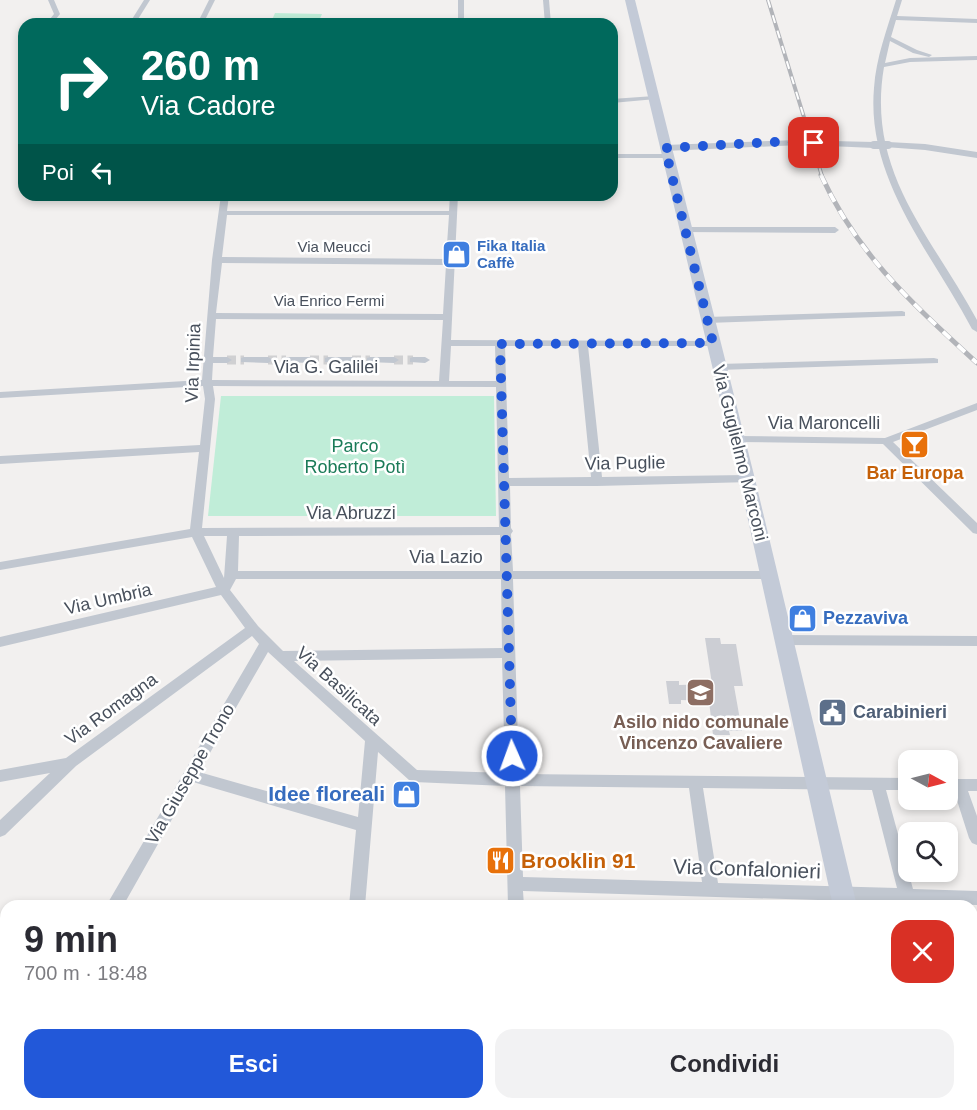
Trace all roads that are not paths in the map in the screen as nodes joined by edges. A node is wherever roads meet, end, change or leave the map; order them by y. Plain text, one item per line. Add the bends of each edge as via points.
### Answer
1 (51, 0) edge
2 (147, 0) edge
3 (212, 0) edge
4 (461, 0) edge
5 (546, 0) edge
6 (630, 0) edge
7 (899, 0) edge
8 (54, 18) edge
9 (136, 18) edge
10 (203, 18) edge
11 (461, 18) edge
12 (548, 18) edge
13 (894, 18) junction
14 (977, 21) edge
15 (888, 38) junction
16 (945, 58) junction
17 (977, 58) edge
18 (882, 65) junction
19 (654, 98) junction
20 (618, 100) edge
21 (666, 152) junction
22 (977, 155) edge
23 (618, 156) edge
24 (224, 201) edge
25 (454, 201) edge
26 (222, 213) junction
27 (453, 213) junction
28 (684, 230) junction
29 (835, 230) dead end
30 (216, 260) junction
31 (451, 262) junction
32 (902, 314) dead end
33 (211, 316) junction
34 (447, 317) junction
35 (707, 320) junction
36 (976, 323) edge
37 (446, 343) junction
38 (713, 343) junction
39 (500, 344) junction
40 (583, 344) junction
41 (208, 360) junction
42 (227, 360) tunnel mouth
43 (244, 360) tunnel mouth
44 (268, 360) tunnel mouth
45 (286, 360) tunnel mouth
46 (310, 360) tunnel mouth
47 (328, 360) tunnel mouth
48 (352, 360) tunnel mouth
49 (370, 360) tunnel mouth
50 (394, 360) tunnel mouth
51 (413, 360) tunnel mouth
52 (425, 360) dead end
53 (934, 362) dead end
54 (719, 368) junction
55 (207, 383) junction
56 (444, 384) junction
57 (502, 384) junction
58 (0, 395) edge
59 (977, 406) edge
60 (737, 439) junction
61 (886, 441) junction
62 (205, 448) junction
63 (0, 460) edge
64 (747, 479) junction
65 (504, 482) junction
66 (597, 482) junction
67 (977, 530) edge
68 (507, 531) junction
69 (196, 532) junction
70 (233, 532) junction
71 (0, 566) edge
72 (232, 575) junction
73 (507, 575) junction
74 (769, 575) junction
75 (224, 590) junction
76 (253, 629) junction
77 (784, 639) junction
78 (0, 642) edge
79 (267, 642) junction
80 (976, 643) edge
81 (510, 653) junction
82 (280, 656) junction
83 (372, 740) junction
84 (71, 762) junction
85 (189, 775) junction
86 (0, 776) edge
87 (513, 780) junction
88 (695, 782) junction
89 (816, 783) junction
90 (877, 783) junction
91 (898, 784) edge
92 (958, 785) edge
93 (977, 785) edge
94 (958, 794) edge
95 (365, 826) junction
96 (0, 830) edge
97 (977, 838) edge
98 (516, 884) junction
99 (711, 889) junction
100 (907, 895) junction
101 (977, 898) edge
102 (117, 900) edge
103 (358, 900) edge
104 (516, 900) edge
105 (844, 900) edge

1 - 8 street via 57,14
2 - 9 street
3 - 10 street
4 - 11 street
5 - 12 street
6 - 19 main road, Via Guglielmo Marconi
7 - 13 street
13 - 14 street
13 - 15 street
15 - 16 street via 915,52
15 - 18 street
16 - 17 street
16 - 18 street
18 - 36 street via 877,89 878,141 890,174
19 - 20 street
19 - 21 main road, Via Guglielmo Marconi
21 - 22 street, bridge via 797,142 925,147
21 - 23 street
21 - 28 main road, Via Guglielmo Marconi
24 - 26 street, Via Irpinia
25 - 27 street
26 - 27 street
26 - 30 street, Via Irpinia
27 - 31 street
28 - 29 street
28 - 35 main road, Via Guglielmo Marconi
30 - 31 street, Via Meucci
30 - 33 street, Via Irpinia
31 - 34 street
32 - 35 street
33 - 34 street, Via Enrico Fermi
33 - 41 street, Via Irpinia
34 - 37 street
35 - 38 main road, Via Guglielmo Marconi
37 - 39 street
37 - 56 street
38 - 40 street
38 - 54 main road, Via Guglielmo Marconi
39 - 40 street
39 - 57 street
40 - 66 street
41 - 42 street
41 - 55 street, Via Irpinia
43 - 44 street
45 - 46 street
47 - 48 street
49 - 50 street
51 - 52 street
53 - 54 street
54 - 60 main road, Via Guglielmo Marconi
55 - 56 street, Via G. Galilei
55 - 58 street, Via G. Galilei
55 - 62 street, Via Irpinia via 210,399
56 - 57 street, Via G. Galilei
57 - 65 street
59 - 61 street, Via Maroncelli
60 - 61 street, Via Maroncelli
60 - 64 main road, Via Guglielmo Marconi
61 - 67 street
62 - 63 street
62 - 69 street, Via Irpinia
64 - 66 street, Via Puglie
64 - 74 main road, Via Guglielmo Marconi
65 - 66 street, Via Puglie
65 - 68 street
68 - 70 street, Via Abruzzi
68 - 73 street
69 - 70 street, Via Abruzzi
69 - 71 street, Via Abruzzi
69 - 75 street, Via Basilicata
70 - 72 street
72 - 73 street, Via Lazio
72 - 75 street
73 - 74 street, Via Lazio
73 - 81 street
74 - 77 main road, Via Guglielmo Marconi
75 - 76 street, Via Basilicata
75 - 78 street, Via Umbria
76 - 79 street, Via Basilicata
76 - 84 street, Via Romagna
77 - 80 street
77 - 89 main road, Via Guglielmo Marconi
79 - 82 street, Via Basilicata
79 - 85 street, Via Giuseppe Trono
81 - 82 street
81 - 87 street
82 - 83 street, Via Basilicata
83 - 87 street, Via Basilicata via 414,776
83 - 95 street
84 - 86 street
84 - 96 street, Via Romagna
85 - 95 street
85 - 102 street, Via Giuseppe Trono
87 - 88 street, Via Basilicata
87 - 98 street
88 - 89 street, Via Basilicata
88 - 99 street
89 - 90 street, Via Basilicata
89 - 105 main road, Via Guglielmo Marconi
90 - 91 street, Via Basilicata
90 - 100 street
92 - 93 street
94 - 97 street
95 - 103 street
98 - 99 street, Via Confalonieri
98 - 104 street
99 - 105 street, Via Confalonieri
100 - 101 street, Via Confalonieri
100 - 105 street, Via Confalonieri

